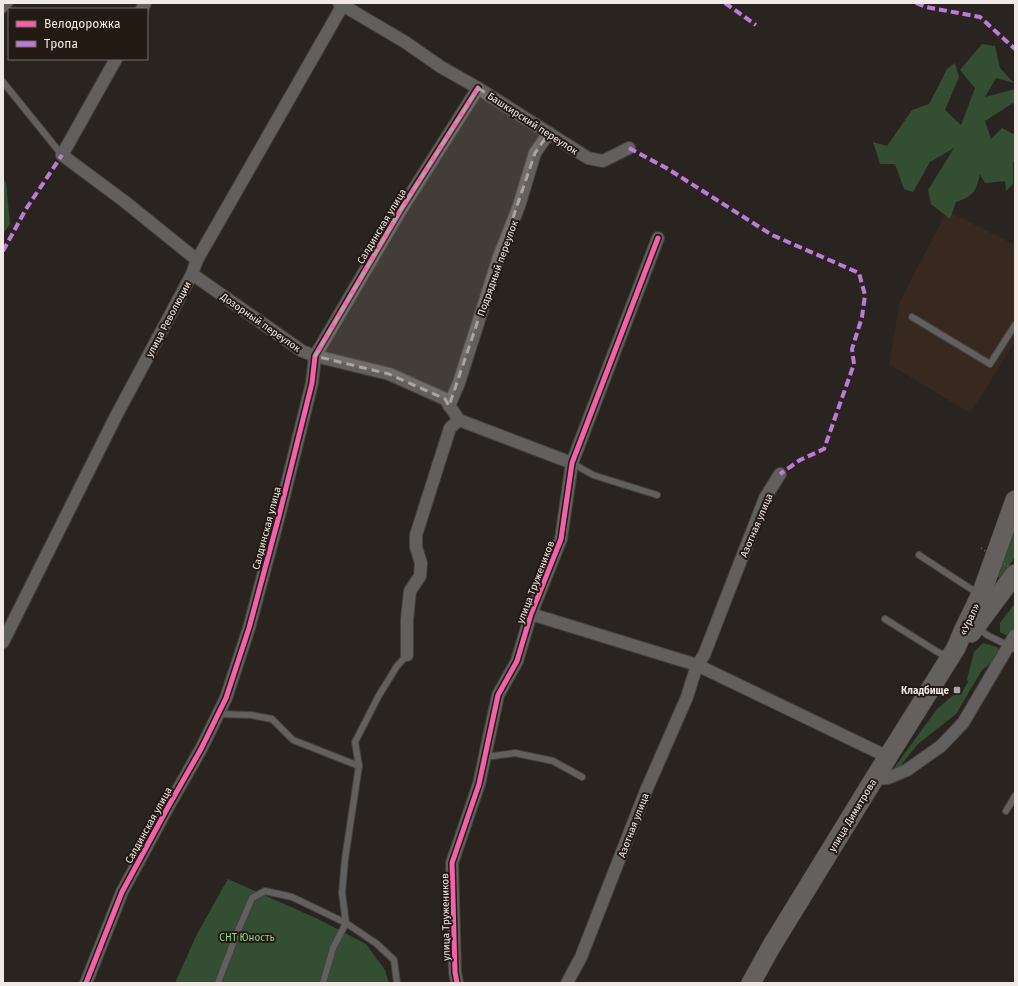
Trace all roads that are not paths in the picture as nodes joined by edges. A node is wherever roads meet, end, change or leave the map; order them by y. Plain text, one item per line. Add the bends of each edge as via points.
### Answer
1 (10, 3) edge
2 (342, 4) edge
3 (3, 10) edge
4 (115, 60) edge
5 (3, 82) edge
6 (478, 88) junction
7 (549, 133) junction
8 (629, 148) dead end
9 (62, 155) junction
10 (658, 238) dead end
11 (197, 260) junction
12 (192, 274) junction
13 (912, 317) dead end
14 (1015, 325) edge
15 (315, 356) junction
16 (449, 406) junction
17 (459, 420) junction
18 (572, 463) junction
19 (780, 474) dead end
20 (657, 495) dead end
21 (1015, 500) edge
22 (919, 555) dead end
23 (1015, 573) edge
24 (982, 592) junction
25 (531, 614) junction
26 (885, 619) dead end
27 (976, 627) junction
28 (1015, 635) edge
29 (3, 642) edge
30 (1012, 648) edge
31 (953, 653) junction
32 (407, 655) joint
33 (698, 665) junction
34 (218, 714) junction
35 (485, 757) junction
36 (888, 757) junction
37 (359, 766) junction
38 (582, 777) dead end
39 (874, 779) junction
40 (1015, 796) edge
41 (1006, 811) dead end
42 (346, 924) junction
43 (86, 983) edge
44 (218, 983) edge
45 (323, 983) edge
46 (397, 983) edge
47 (458, 983) edge
48 (567, 983) edge
49 (751, 983) edge

1 - 3 lane
2 - 6 street, Башкирский переулок
2 - 11 street, улица Революции
4 - 9 street
5 - 9 lane
6 - 7 street, Башкирский переулок
6 - 15 street, Салдинская улица via 400,211
7 - 8 street, Башкирский переулок via 588,158 603,161
7 - 16 street, Подрядный переулок via 535,153 459,383
9 - 11 street
10 - 18 street, улица Тружеников
11 - 12 street, улица Революции
12 - 15 street, Дозорный переулок via 302,351
12 - 29 street, улица Революции via 116,416
13 - 14 lane via 990,364
15 - 16 street, Дозорный переулок via 389,374 445,399
15 - 34 street, Салдинская улица via 312,383 255,606 226,698
16 - 17 street, Дозорный переулок
17 - 18 street
17 - 32 street via 450,428 416,535 416,547 421,563 420,576 410,591
18 - 20 lane via 592,475
18 - 25 street, улица Тружеников via 561,539
19 - 33 street, Азотная улица via 765,498
21 - 24 main road, «Урал»
22 - 24 lane via 971,589
23 - 27 main road, «Урал»
24 - 31 main road, «Урал»
25 - 33 street
25 - 35 street, улица Тружеников via 517,661 498,695
26 - 31 lane via 936,651
27 - 30 lane
27 - 31 main road, «Урал»
28 - 30 street
30 - 39 street via 963,723 941,746 907,770 888,778
31 - 36 main road, улица Димитрова
32 - 37 lane via 378,697 355,742
33 - 36 street
33 - 48 street, Азотная улица via 581,957
34 - 37 lane via 251,715 272,719 293,740
34 - 43 street, Салдинская улица via 122,892
35 - 38 lane via 515,753 553,761
35 - 47 street, улица Тружеников via 479,784 452,863 455,972
36 - 39 main road, улица Димитрова
37 - 42 lane via 342,893
39 - 49 main road, улица Димитрова
40 - 41 lane
42 - 44 lane via 292,898 265,891 252,898
42 - 45 lane via 333,948
42 - 46 lane via 377,944 394,960

